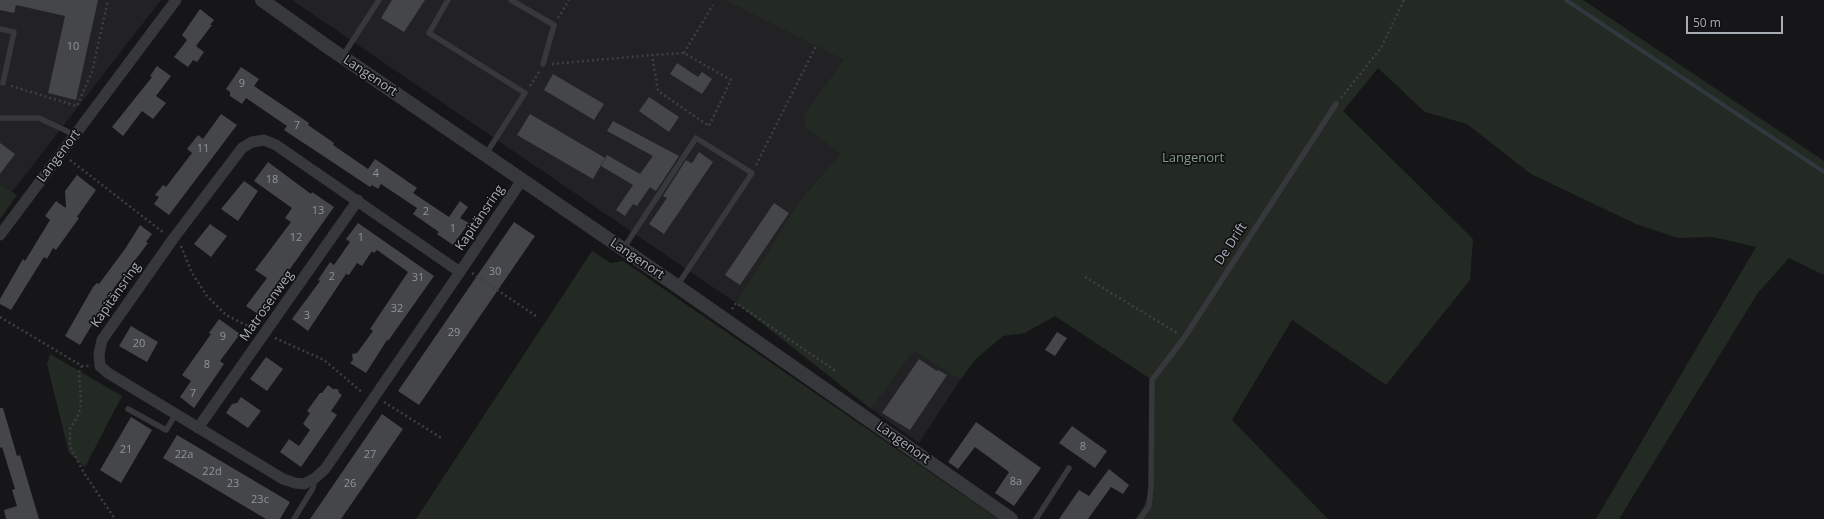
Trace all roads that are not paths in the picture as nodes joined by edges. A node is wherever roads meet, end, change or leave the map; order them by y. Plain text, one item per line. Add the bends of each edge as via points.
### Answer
1 (176, 0) edge
2 (378, 0) edge
3 (448, 0) edge
4 (511, 0) edge
5 (266, 1) edge
6 (0, 29) edge
7 (342, 57) junction
8 (543, 64) road end
9 (3, 83) road end
10 (1336, 104) road end
11 (0, 118) edge
12 (75, 135) junction
13 (486, 154) junction
14 (522, 180) junction
15 (358, 200) junction
16 (0, 235) edge
17 (623, 250) junction
18 (462, 270) junction
19 (677, 286) junction
20 (128, 409) dead end
21 (176, 414) junction
22 (198, 428) junction
23 (1069, 468) dead end
24 (315, 478) junction
25 (294, 519) edge
26 (1011, 519) edge
27 (1036, 519) edge
28 (1140, 519) edge

1 - 12 street, Langenort
2 - 7 lane
3 - 13 lane via 429,33 525,94
4 - 8 lane via 554,25
5 - 7 street, Langenort
6 - 9 lane via 14,32
7 - 13 street, Langenort
10 - 28 lane, De Drift via 1184,338 1152,380 1151,486 1149,506
11 - 12 lane via 39,118
12 - 16 street, Langenort
13 - 14 street, Langenort
14 - 17 street, Langenort
14 - 18 street, Kapitänsring
15 - 18 street, Kapitänsring
15 - 21 street, Kapitänsring via 276,145 264,140 252,142 242,148 172,239 102,340 100,366
15 - 22 street, Matrosenweg
17 - 19 street, Langenort
17 - 19 lane via 696,138 752,172
18 - 24 street, Kapitänsring via 325,469
19 - 26 street, Langenort
20 - 21 lane via 166,430
21 - 22 street
22 - 24 street via 283,479 304,484
23 - 27 lane
24 - 25 lane via 313,488

